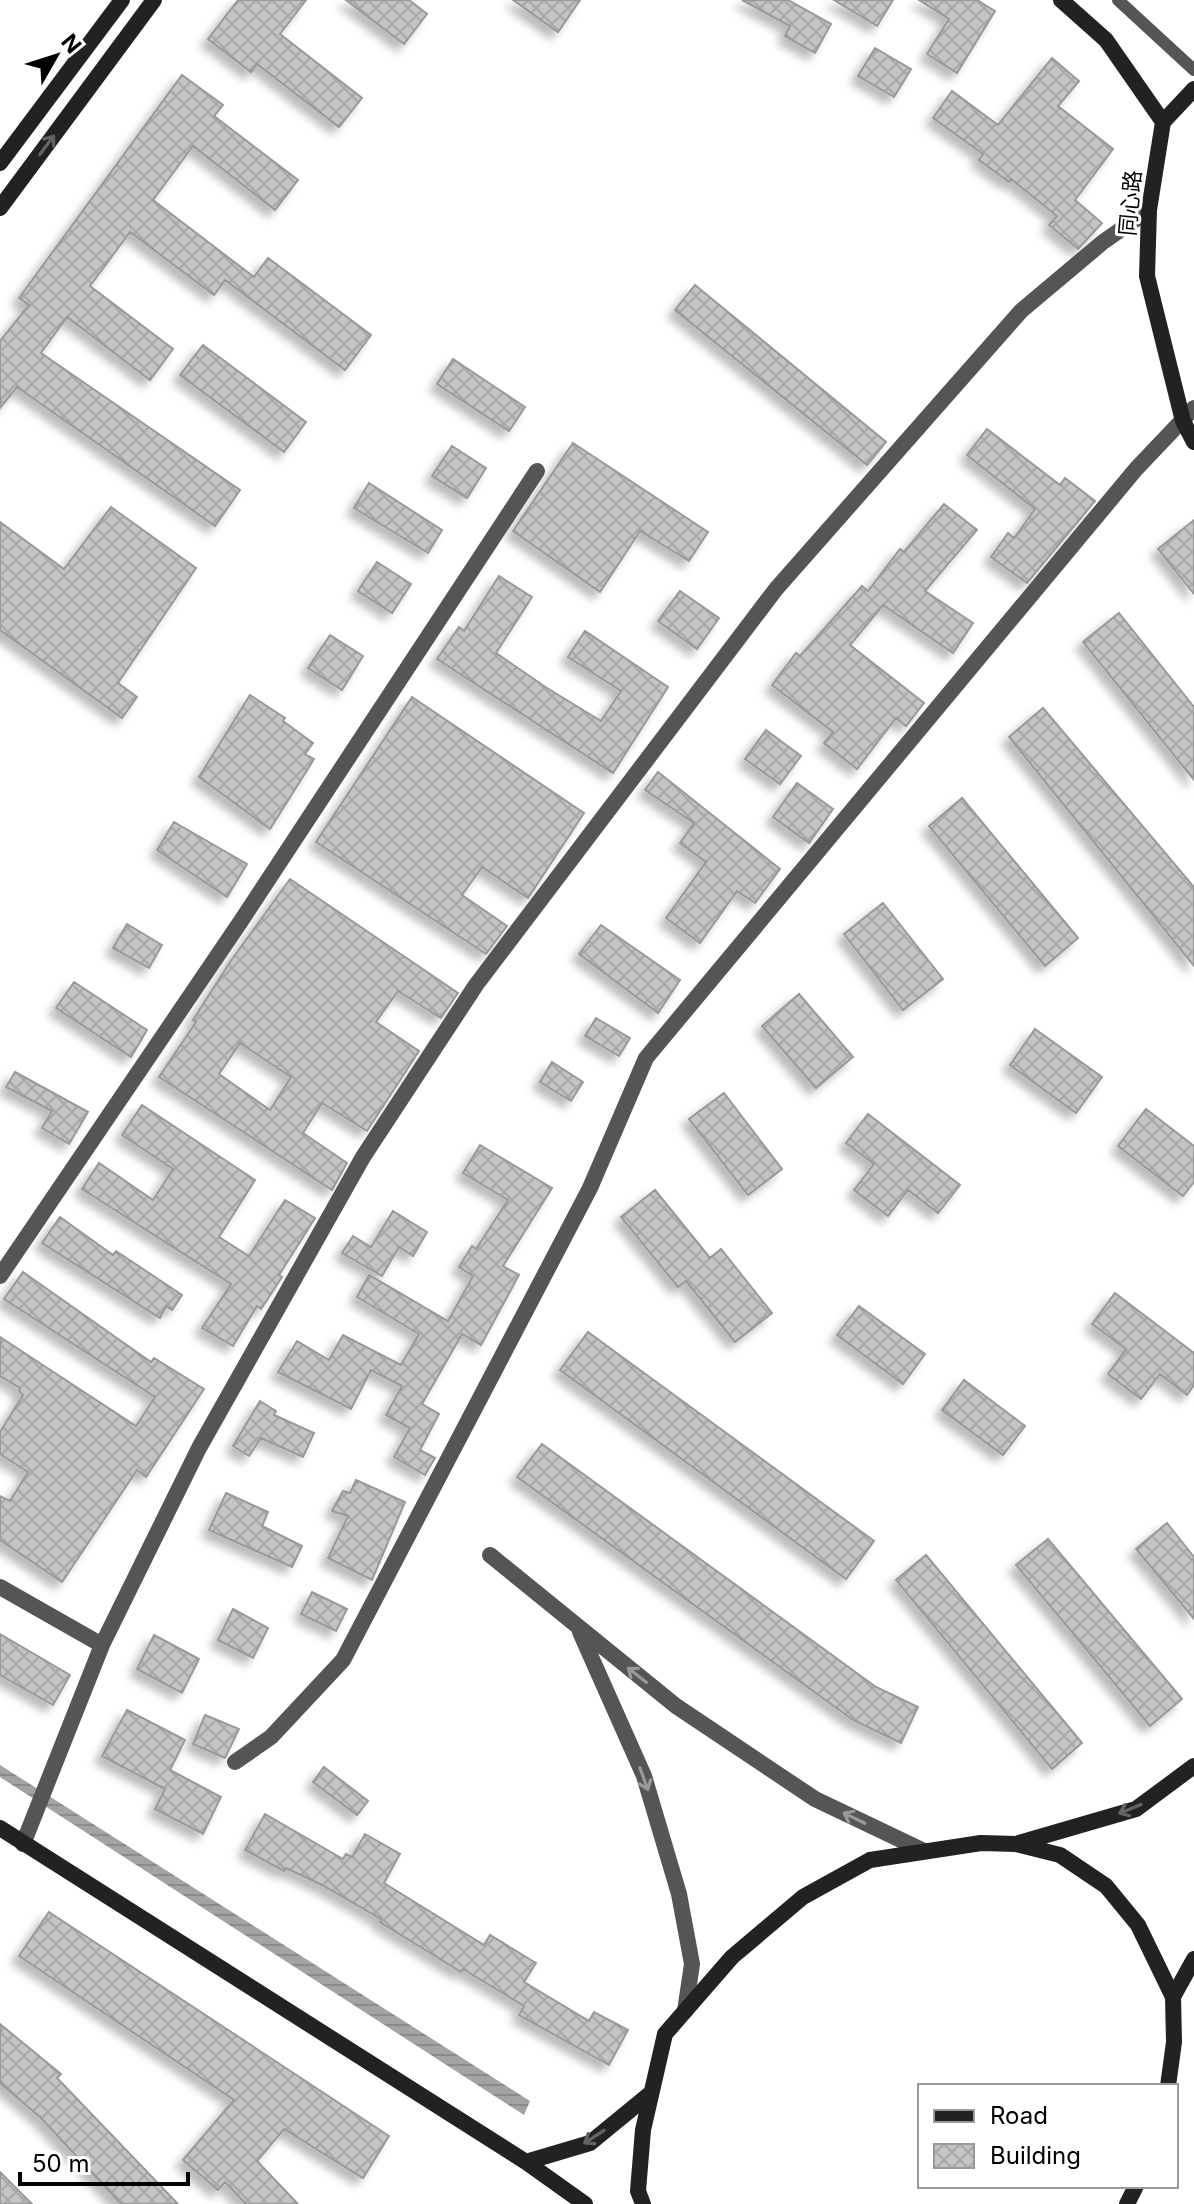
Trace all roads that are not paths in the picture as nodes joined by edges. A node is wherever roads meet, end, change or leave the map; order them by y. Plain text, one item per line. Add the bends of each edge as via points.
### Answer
1 (122, 0) edge
2 (154, 0) edge
3 (1061, 0) edge
4 (1118, 0) edge
5 (1194, 70) edge
6 (1194, 89) edge
7 (1163, 122) junction
8 (0, 163) edge
9 (0, 208) edge
10 (1149, 210) junction
11 (1188, 414) edge
12 (1194, 442) edge
13 (537, 471) dead end
14 (0, 1276) edge
15 (490, 1555) dead end
16 (0, 1587) edge
17 (579, 1631) junction
18 (102, 1645) junction
19 (235, 1762) dead end
20 (1194, 1766) edge
21 (0, 1828) edge
22 (26, 1837) junction
23 (1016, 1844) junction
24 (924, 1851) junction
25 (1194, 1959) edge
26 (1173, 1997) junction
27 (685, 2011) junction
28 (1168, 2084) edge
29 (651, 2093) junction
30 (526, 2162) junction
31 (585, 2204) edge
32 (643, 2204) edge

1 - 8 street
9 -> 2 street
3 - 7 street via 1106,40
4 - 5 lane
6 - 7 street
7 - 10 street, 同心路
10 - 11 street, 同心路 via 1147,276
10 - 18 street via 1021,311 776,589 476,985 363,1157 199,1448
11 - 12 street, 同心路
11 - 19 street via 1136,469 646,1058 590,1188 343,1660 271,1737
13 - 14 street
15 - 17 street
16 - 18 street
24 -> 17 street via 815,1799 676,1706
17 -> 27 street via 644,1776 679,1894 692,1964
18 - 22 street
20 -> 23 street via 1136,1809
21 - 22 street
22 - 30 street
23 - 24 street
23 - 26 street via 1060,1855 1106,1886 1138,1925
24 - 27 street via 870,1860 803,1897 732,1957
25 - 26 street
26 - 28 street
27 - 29 street via 665,2034
29 -> 30 street via 590,2143
29 - 32 street via 638,2191
30 - 31 street

